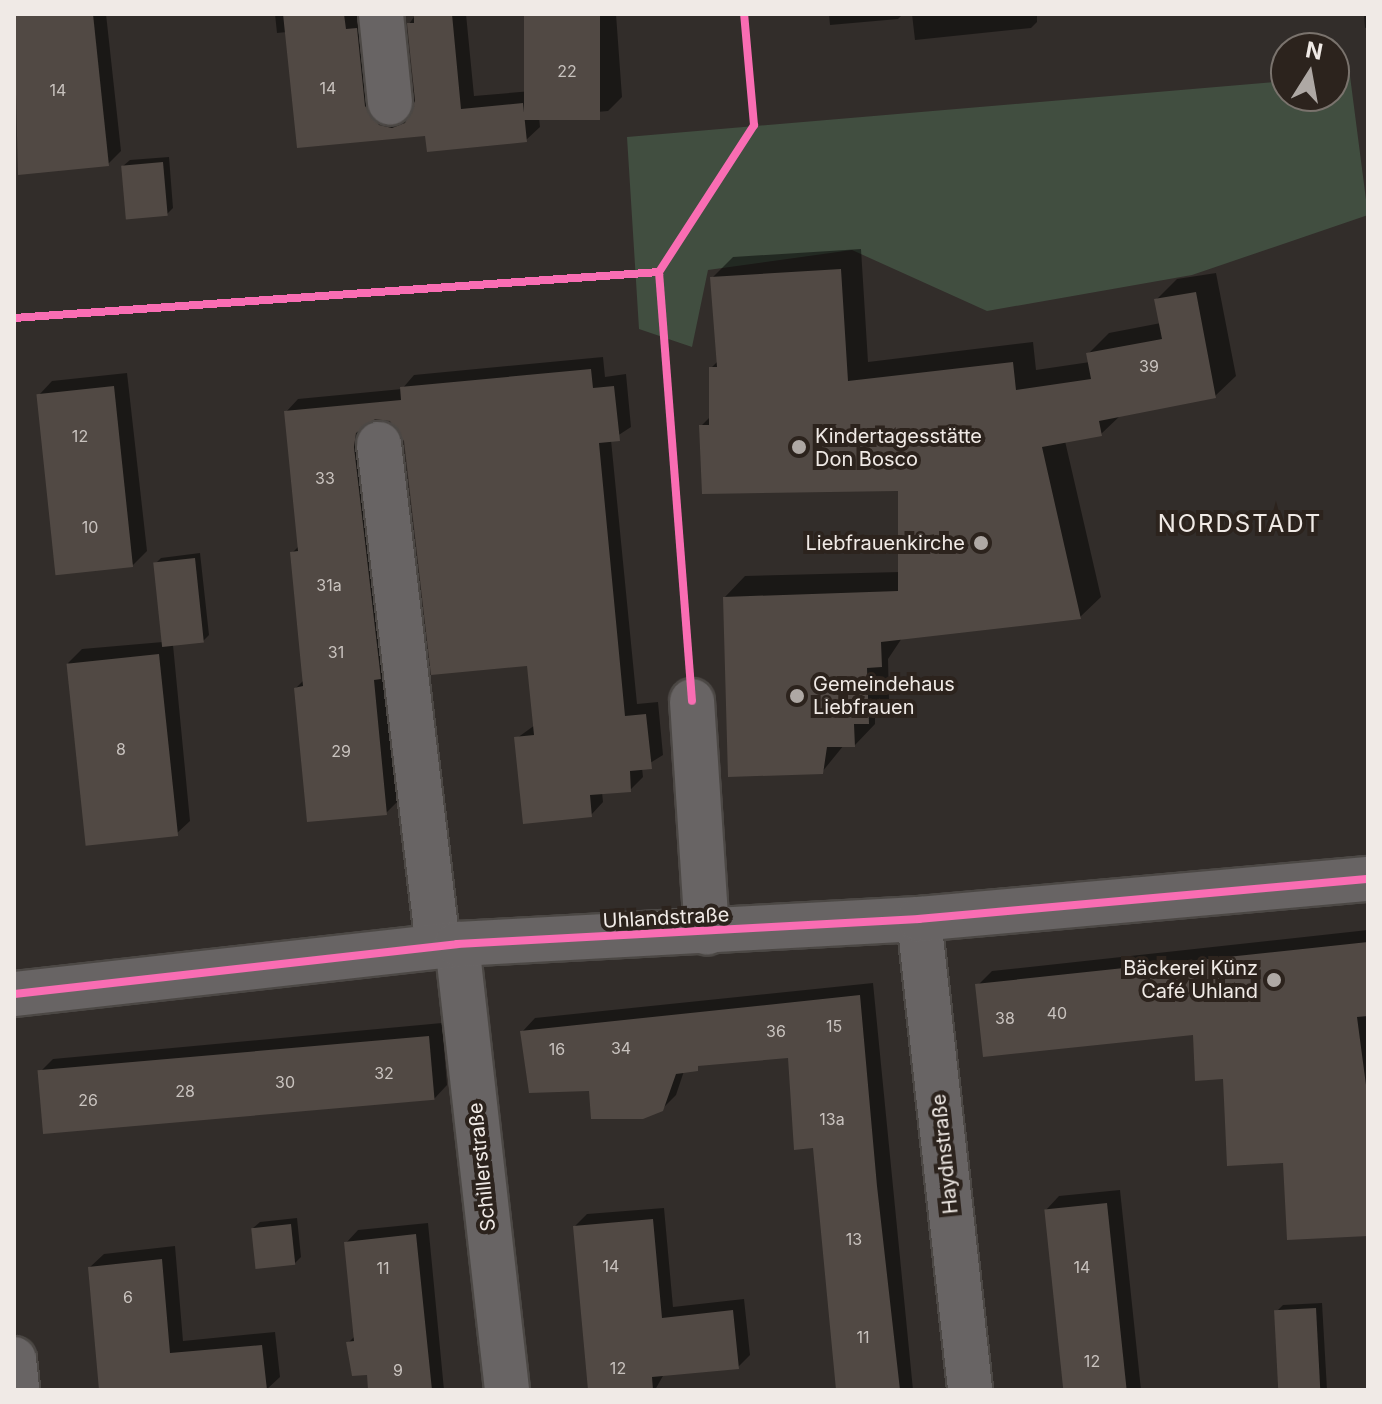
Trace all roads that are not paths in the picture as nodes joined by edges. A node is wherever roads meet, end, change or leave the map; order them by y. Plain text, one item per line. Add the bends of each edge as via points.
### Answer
1 (381, 14) edge
2 (390, 103) dead end
3 (379, 444) dead end
4 (692, 701) dead end
5 (1368, 879) edge
6 (919, 919) junction
7 (707, 933) junction
8 (447, 945) junction
9 (14, 994) edge
10 (14, 1359) edge
11 (17, 1390) edge
12 (507, 1390) edge
13 (970, 1390) edge

1 - 2 street
3 - 8 street, Schillerstraße
4 - 7 street, Uhlandstraße
5 - 6 street, Uhlandstraße
6 - 7 street, Uhlandstraße
6 - 13 street, Haydnstraße
7 - 8 street, Uhlandstraße
8 - 9 street, Uhlandstraße
8 - 12 street, Schillerstraße
10 - 11 street

